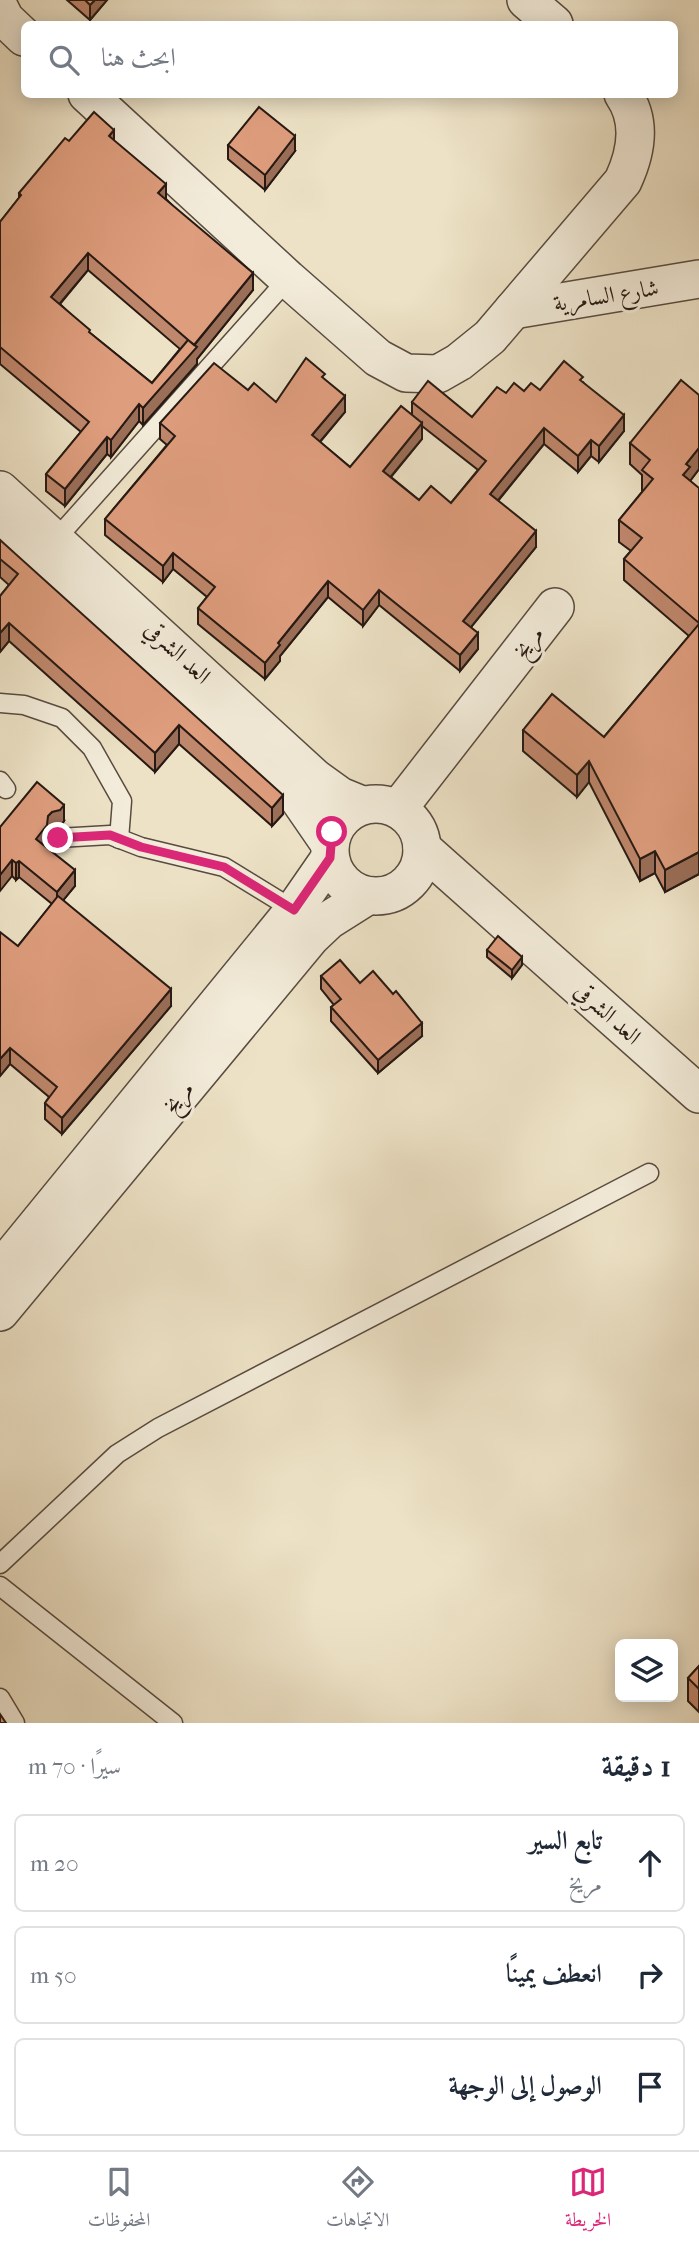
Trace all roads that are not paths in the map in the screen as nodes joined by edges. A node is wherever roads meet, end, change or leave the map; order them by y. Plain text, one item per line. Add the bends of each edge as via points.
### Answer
1 (526, 0) edge
2 (0, 9) edge
3 (550, 21) edge
4 (21, 34) edge
5 (91, 98) edge
6 (625, 98) edge
7 (288, 279) junction
8 (699, 279) edge
9 (513, 310) junction
10 (0, 490) edge
11 (0, 530) edge
12 (56, 539) junction
13 (555, 607) dead end
14 (0, 703) edge
15 (362, 805) junction
16 (398, 809) junction
17 (58, 838) dead end
18 (119, 839) junction
19 (422, 848) junction
20 (329, 850) junction
21 (367, 896) junction
22 (294, 910) junction
23 (699, 1094) edge
24 (649, 1173) dead end
25 (0, 1270) edge
26 (0, 1312) edge
27 (0, 1563) edge
28 (0, 1587) edge
29 (0, 1698) edge
30 (15, 1723) edge
31 (173, 1723) edge

1 - 3 street
2 - 4 street
5 - 7 street
6 - 9 street via 635,130 634,157 623,181
7 - 9 street via 378,358 406,373 438,374 459,362
7 - 12 lane
8 - 9 street, شارع السامرية
10 - 12 street, العد الشرقي
11 - 20 street, العد الشرقي via 298,798
12 - 15 street, العد الشرقي via 315,778
13 - 16 street, مريخ
14 - 18 lane via 24,705 62,718 92,748 122,801
15 - 16 street via 380,803
15 - 20 street via 337,823
16 - 19 street via 415,826
17 - 18 lane via 110,835
18 - 22 lane via 224,867
19 - 21 street via 417,871 401,889
19 - 23 street, العد الشرقي
20 - 21 street via 333,869 346,886
20 - 22 street, مريخ
21 - 26 street, مريخ via 311,937
22 - 25 street, مريخ
24 - 27 lane via 158,1428 117,1454
28 - 31 lane
29 - 30 lane

